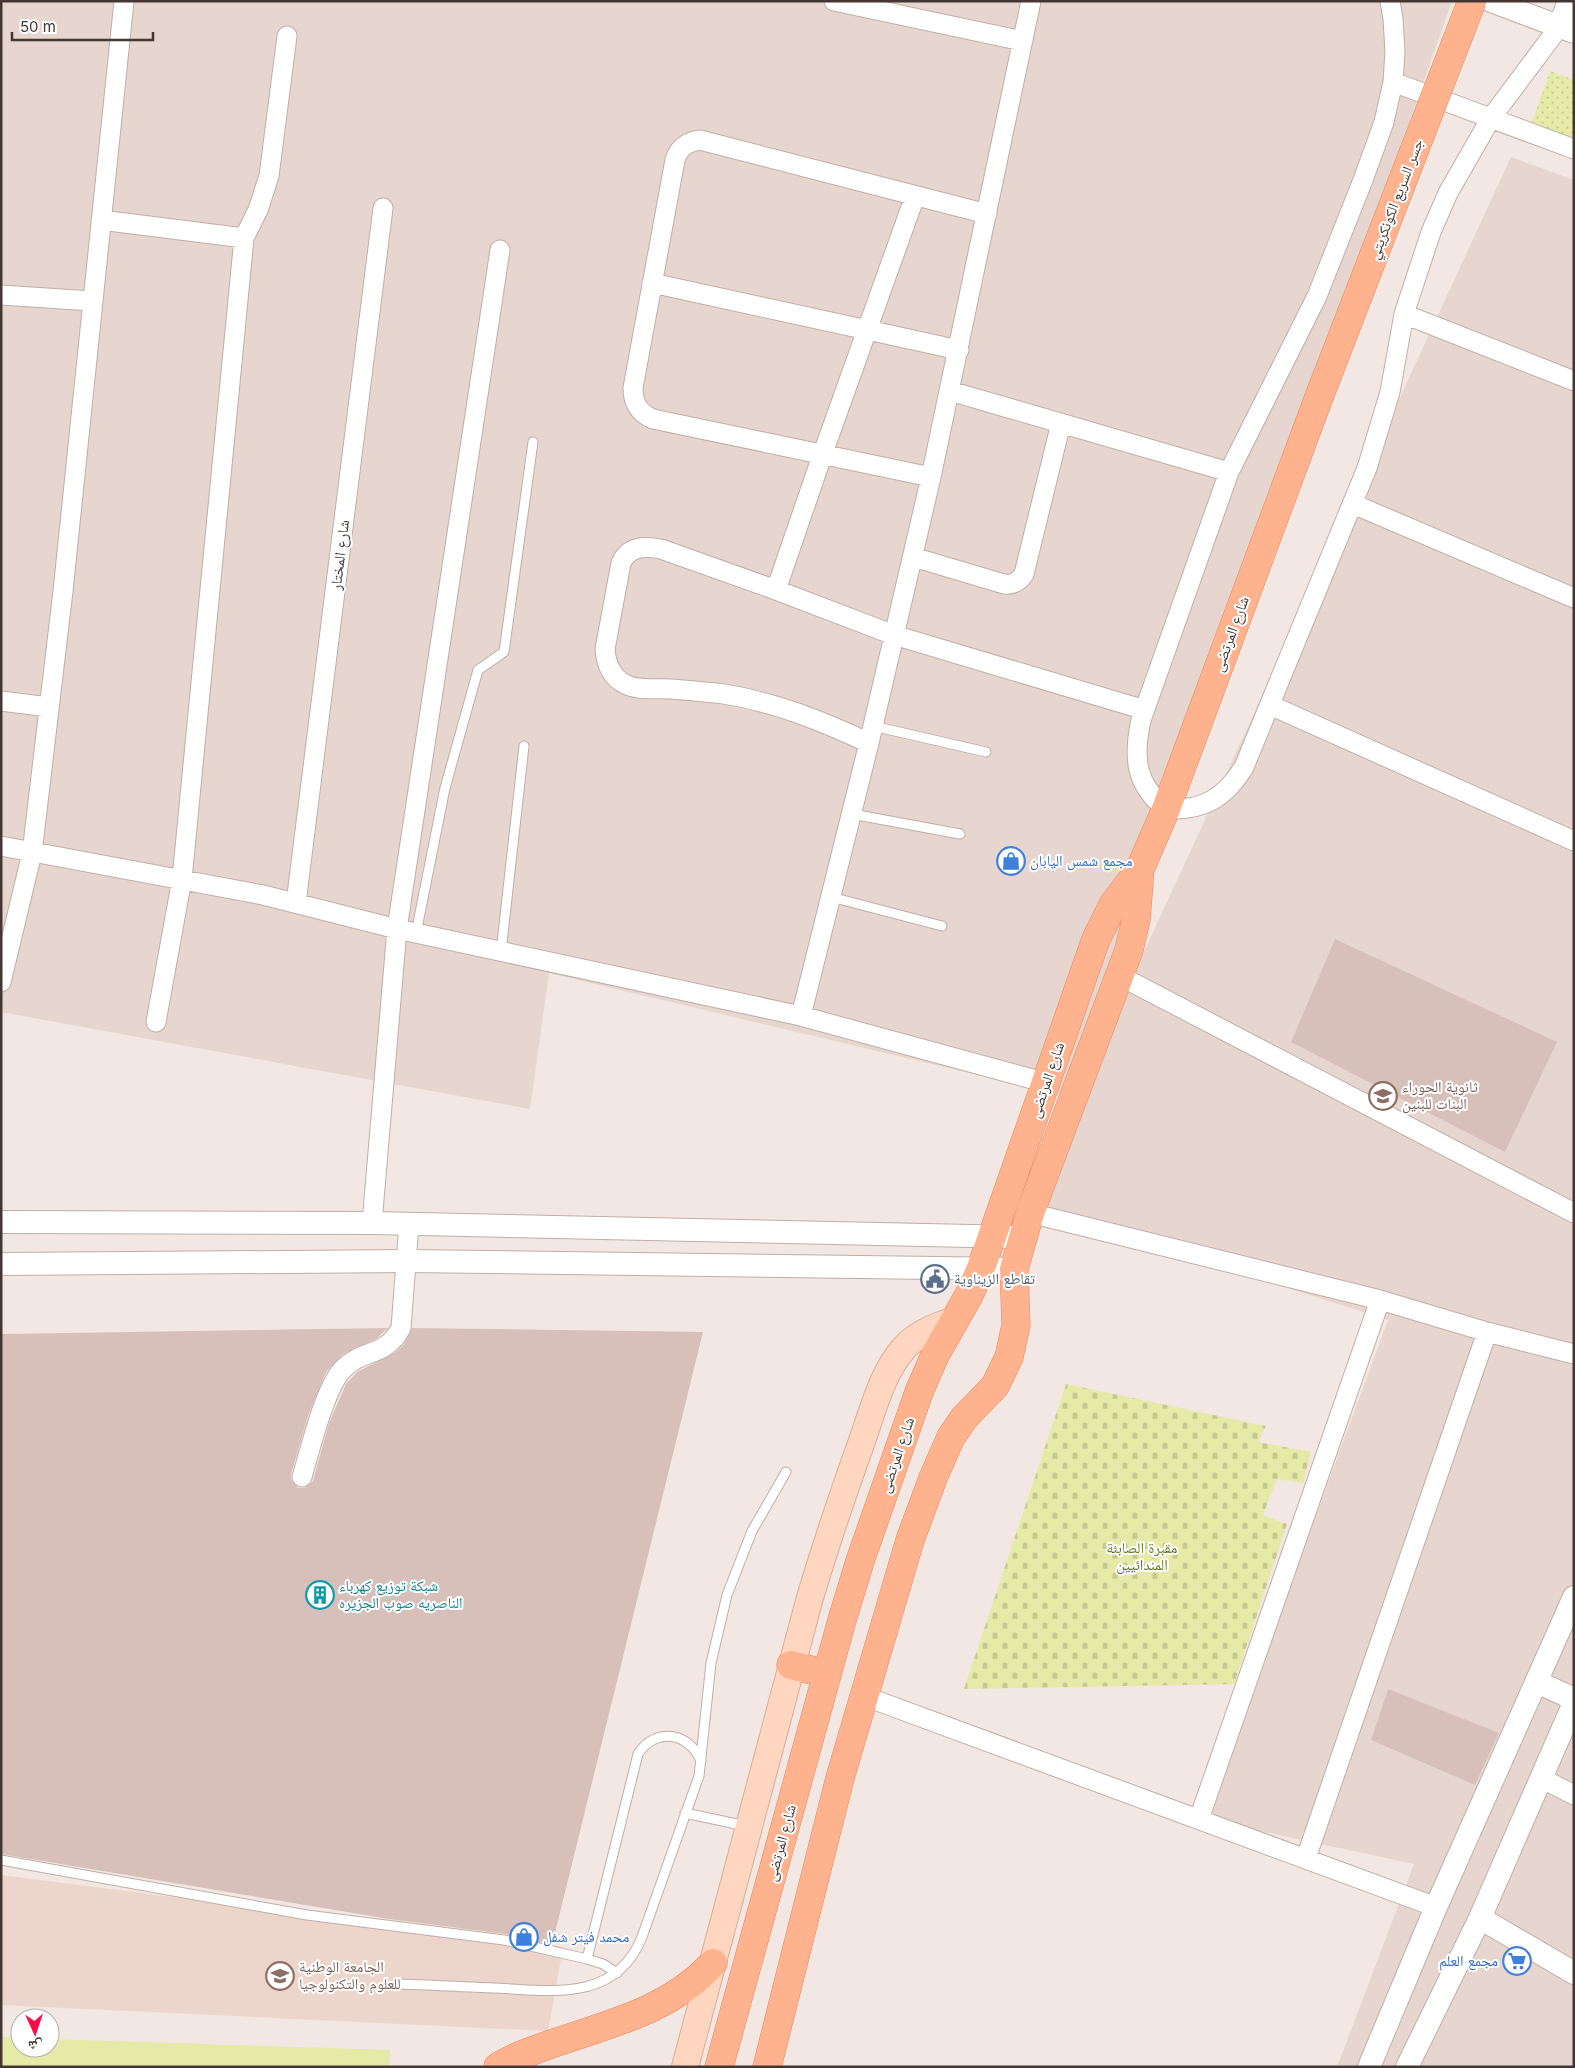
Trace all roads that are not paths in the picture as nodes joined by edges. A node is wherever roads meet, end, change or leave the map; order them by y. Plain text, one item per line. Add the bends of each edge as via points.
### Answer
1 (124, 1) edge
2 (834, 1) edge
3 (1031, 1) edge
4 (1390, 1) edge
5 (1472, 1) edge
6 (1491, 1) edge
7 (1569, 1) edge
8 (1566, 30) edge
9 (287, 36) dead end
10 (1023, 41) junction
11 (1393, 82) junction
12 (1491, 118) junction
13 (1574, 149) edge
14 (915, 196) junction
15 (383, 208) dead end
16 (987, 214) junction
17 (101, 220) junction
18 (244, 238) junction
19 (500, 250) dead end
20 (652, 283) junction
21 (1, 295) edge
22 (92, 301) junction
23 (1404, 314) junction
24 (867, 330) junction
25 (959, 350) junction
26 (1574, 381) edge
27 (950, 391) junction
28 (1319, 397) joint
29 (1061, 423) junction
30 (533, 442) dead end
31 (823, 453) junction
32 (1229, 472) junction
33 (931, 477) junction
34 (1353, 504) junction
35 (913, 557) junction
36 (776, 590) junction
37 (1574, 598) edge
38 (894, 635) junction
39 (1, 701) edge
40 (1270, 705) junction
41 (49, 707) junction
42 (1145, 710) junction
43 (871, 734) junction
44 (524, 746) dead end
45 (986, 752) dead end
46 (1166, 809) junction
47 (852, 814) junction
48 (960, 834) dead end
49 (1574, 841) edge
50 (1, 846) edge
51 (32, 853) junction
52 (1140, 869) junction
53 (182, 879) junction
54 (831, 897) junction
55 (296, 903) junction
56 (942, 926) dead end
57 (397, 929) junction
58 (416, 933) junction
59 (501, 952) junction
60 (1120, 976) junction
61 (1, 982) edge
62 (802, 1016) junction
63 (156, 1022) dead end
64 (1046, 1083) junction
65 (1574, 1213) edge
66 (1, 1222) edge
67 (372, 1223) junction
68 (409, 1224) junction
69 (1026, 1225) junction
70 (992, 1236) junction
71 (407, 1261) junction
72 (1, 1264) edge
73 (981, 1268) junction
74 (1014, 1270) junction
75 (1380, 1300) junction
76 (954, 1320) junction
77 (1487, 1332) junction
78 (1574, 1354) edge
79 (786, 1472) dead end
80 (302, 1477) dead end
81 (1574, 1597) edge
82 (790, 1665) junction
83 (827, 1674) junction
84 (1537, 1682) junction
85 (864, 1696) junction
86 (1574, 1701) edge
87 (701, 1761) junction
88 (1541, 1778) junction
89 (1574, 1795) edge
90 (685, 1813) junction
91 (1200, 1819) junction
92 (749, 1827) junction
93 (1306, 1858) junction
94 (1, 1860) edge
95 (1436, 1907) junction
96 (1480, 1918) junction
97 (586, 1959) junction
98 (713, 1963) junction
99 (616, 1973) junction
100 (1574, 1973) edge
101 (400, 1984) dead end
102 (509, 2061) edge
103 (685, 2067) edge
104 (719, 2067) edge
105 (767, 2067) edge
106 (1369, 2067) edge
107 (1407, 2067) edge

1 - 17 street
2 - 10 street
3 - 10 street
4 - 11 street via 1395,51
5 - 28 main road, جسر السريع الكونكريتي, bridge
6 - 8 street
7 - 8 street
8 - 12 street
9 - 18 street via 269,176 258,210
10 - 16 street
11 - 12 street
11 - 32 street via 1384,122 1317,296
12 - 13 street
12 - 23 street via 1468,155 1438,216
14 - 16 street
14 - 20 street via 707,142 692,142 681,149 675,160
14 - 24 street
15 - 55 street, شارع المختار
16 - 25 street
17 - 18 street
17 - 22 street
18 - 53 street
19 - 57 street
20 - 24 street
20 - 31 street via 633,388 635,404 640,411 653,419
21 - 22 street
22 - 41 street
23 - 26 street
23 - 34 street via 1392,382
24 - 25 street
24 - 31 street
25 - 27 street
27 - 29 street
27 - 33 street
28 - 46 main road, شارع المرتضى
29 - 32 street
29 - 35 street via 1021,579 1004,584
30 - 58 lane via 504,652 478,670 444,788
31 - 33 street
31 - 36 street
32 - 42 street
33 - 35 street
34 - 37 street
34 - 40 street
35 - 38 street
36 - 38 street
36 - 43 street via 661,549 635,548 621,563 605,649 609,668 623,683 632,687 699,691 763,703 835,727
38 - 42 street
38 - 43 street
39 - 41 street
40 - 46 street via 1244,767 1228,789 1199,806
40 - 49 street
41 - 51 street
42 - 46 street via 1137,744 1138,768 1148,791
43 - 45 lane
43 - 47 street
44 - 59 lane
46 - 52 main road, شارع المرتضى
47 - 48 lane
47 - 54 street
50 - 51 street
51 - 53 street
51 - 61 street
52 - 60 main road, شارع المرتضى via 1136,920
52 - 64 main road, شارع المرتضى via 1104,921
53 - 55 street
53 - 63 street
54 - 56 lane
54 - 62 street
55 - 57 street
57 - 58 street
57 - 67 street
58 - 59 street
59 - 62 street
60 - 65 street
60 - 69 main road, شارع المرتضى
62 - 64 street
64 - 70 main road, شارع المرتضى
66 - 67 street
67 - 68 street
68 - 70 street
68 - 71 street
69 - 70 street
69 - 74 main road, شارع المرتضى
69 - 75 street
70 - 73 main road, شارع المرتضى
71 - 72 street
71 - 73 street
71 - 80 street via 401,1328 385,1348 351,1362 337,1376 328,1394
73 - 74 street
73 - 76 main road, شارع المرتضى
74 - 85 main road, شارع المرتضى via 1016,1325 1010,1357 995,1386 957,1428 933,1478 910,1540
75 - 77 street
75 - 91 street
76 - 82 main road via 936,1326 905,1347 886,1378 830,1533
76 - 83 main road, شارع المرتضى via 916,1401 860,1561
77 - 78 street
77 - 93 street
79 - 87 lane via 752,1531 727,1595 711,1663
81 - 84 street
82 - 83 main road
82 - 92 main road
83 - 104 main road, شارع المرتضى
84 - 86 street
84 - 95 street
85 - 91 street
85 - 105 main road, شارع المرتضى via 823,1841
86 - 88 street
87 - 90 lane via 697,1783
87 - 97 lane via 689,1743 669,1736 654,1739 638,1754
88 - 89 street
88 - 96 street
90 - 92 lane
90 - 99 lane via 638,1946
91 - 93 street
92 - 98 main road
93 - 95 street
94 - 97 lane via 307,1915 504,1940
95 - 106 street
96 - 100 street
96 - 107 street
97 - 99 lane
98 - 102 main road via 689,1987 660,2005
98 - 103 main road
99 - 101 lane via 590,1986 561,1991

